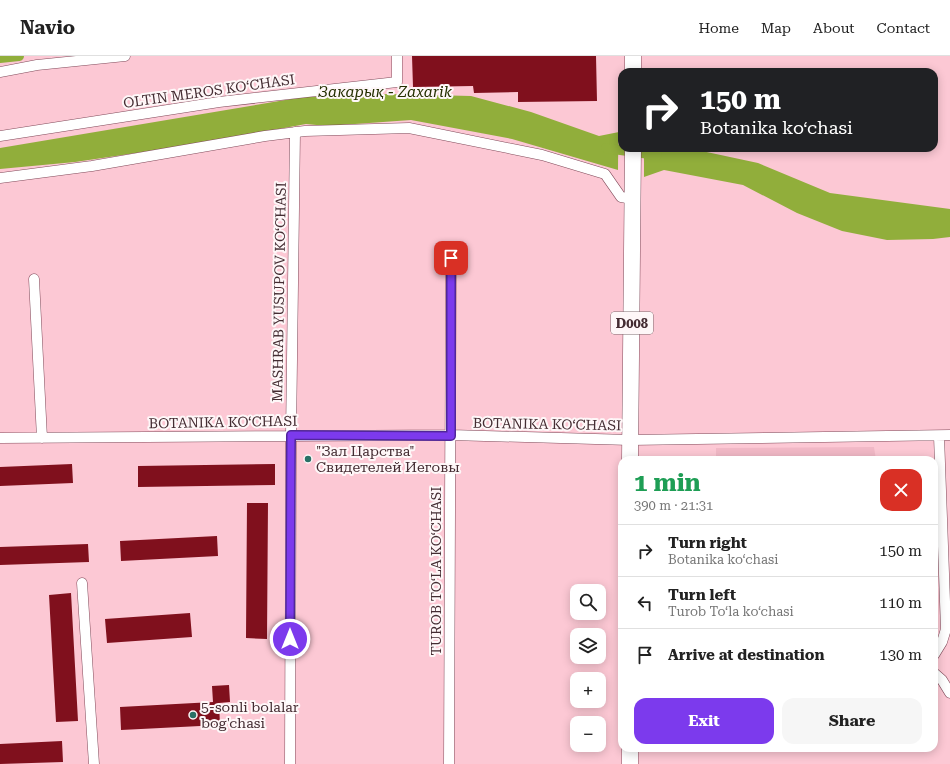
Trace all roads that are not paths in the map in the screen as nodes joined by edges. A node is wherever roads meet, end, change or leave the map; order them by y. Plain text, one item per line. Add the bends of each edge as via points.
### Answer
1 (125, 56) edge
2 (397, 56) edge
3 (633, 56) edge
4 (633, 68) edge
5 (0, 72) edge
6 (295, 132) junction
7 (0, 136) edge
8 (633, 152) edge
9 (0, 178) edge
10 (633, 192) junction
11 (451, 258) dead end
12 (34, 279) dead end
13 (291, 435) junction
14 (950, 435) edge
15 (451, 436) junction
16 (939, 436) junction
17 (0, 438) edge
18 (42, 438) junction
19 (630, 440) junction
20 (630, 456) edge
21 (82, 583) dead end
22 (938, 648) edge
23 (938, 676) edge
24 (950, 693) edge
25 (630, 752) edge
26 (94, 764) edge
27 (290, 764) edge
28 (448, 764) edge
29 (630, 764) edge

1 - 5 street via 37,65
2 - 7 street, OLTIN MEROS KO‘CHASI via 397,82 219,102
3 - 4 main road
6 - 9 street via 92,166
6 - 10 street via 409,128 542,155 605,174 621,197
6 - 13 street, MASHRAB YUSUPOV KO‘CHASI
8 - 10 main road, D008
10 - 19 main road, D008
11 - 15 street, TUROB TO‘LA KO‘CHASI
12 - 18 street
13 - 15 street, BOTANIKA KO‘CHASI
13 - 18 street, BOTANIKA KO‘CHASI
13 - 27 street, MASHRAB YUSUPOV KO‘CHASI
14 - 16 street, BOTANIKA KO‘CHASI
15 - 19 street, BOTANIKA KO‘CHASI
15 - 28 street, TUROB TO‘LA KO‘CHASI
16 - 19 street, BOTANIKA KO‘CHASI
16 - 22 street via 946,629
17 - 18 street, BOTANIKA KO‘CHASI
19 - 20 main road, D008
21 - 26 street
23 - 24 street
25 - 29 main road

